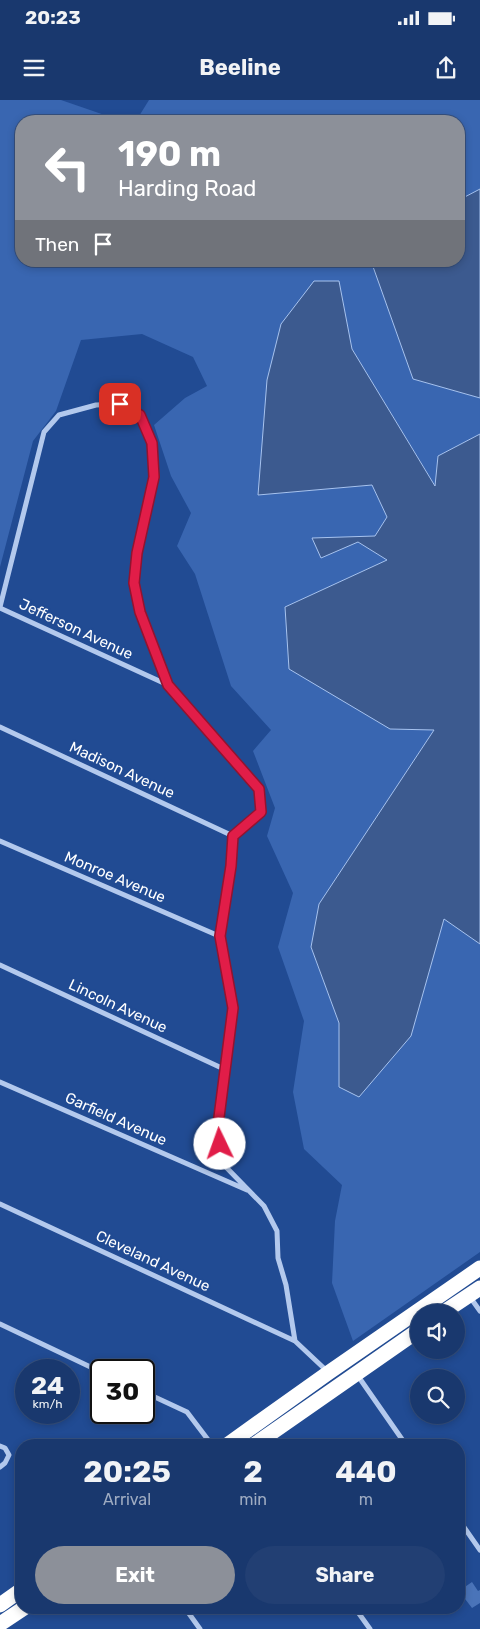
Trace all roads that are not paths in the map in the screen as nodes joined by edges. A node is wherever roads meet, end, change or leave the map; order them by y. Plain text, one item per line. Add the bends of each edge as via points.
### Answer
1 (0, 607) edge
2 (168, 685) junction
3 (0, 727) edge
4 (233, 836) junction
5 (0, 841) edge
6 (220, 936) junction
7 (0, 965) edge
8 (226, 1070) junction
9 (0, 1082) edge
10 (249, 1191) junction
11 (0, 1204) edge
12 (480, 1268) edge
13 (475, 1292) edge
14 (456, 1304) edge
15 (480, 1311) edge
16 (0, 1324) edge
17 (410, 1336) edge
18 (295, 1340) junction
19 (90, 1367) edge
20 (328, 1372) junction
21 (356, 1374) junction
22 (155, 1397) edge
23 (207, 1439) edge
24 (235, 1439) edge
25 (263, 1439) edge
26 (402, 1439) edge
27 (0, 1446) edge
28 (0, 1467) edge
29 (465, 1529) edge
30 (480, 1550) edge
31 (15, 1594) edge
32 (0, 1605) edge
33 (15, 1614) edge
34 (189, 1614) edge
35 (359, 1614) edge
36 (0, 1624) edge
37 (200, 1629) edge
38 (370, 1629) edge

1 - 2 street, Jefferson Avenue
1 - 2 street via 44,432 59,415 96,404 120,404 140,415 152,443 154,477 137,553 134,583 140,612
2 - 4 street via 259,789 261,812
3 - 4 street, Madison Avenue
4 - 6 street
5 - 6 street, Monroe Avenue
6 - 8 street via 233,1008
7 - 8 street, Lincoln Avenue
8 - 10 street via 218,1125 222,1163
9 - 10 street, Garfield Avenue
10 - 18 street via 264,1206 277,1231 278,1258
11 - 18 street, Cleveland Avenue
12 - 20 highway
13 - 14 highway
13 - 15 street
16 - 19 street
17 - 21 highway
18 - 20 street, Cleveland Avenue
20 - 24 highway
21 - 25 highway
21 - 26 street
22 - 23 street via 187,1412
27 - 28 street via 10,1455
29 - 30 street
31 - 32 highway
33 - 36 highway
34 - 37 street
35 - 38 street

